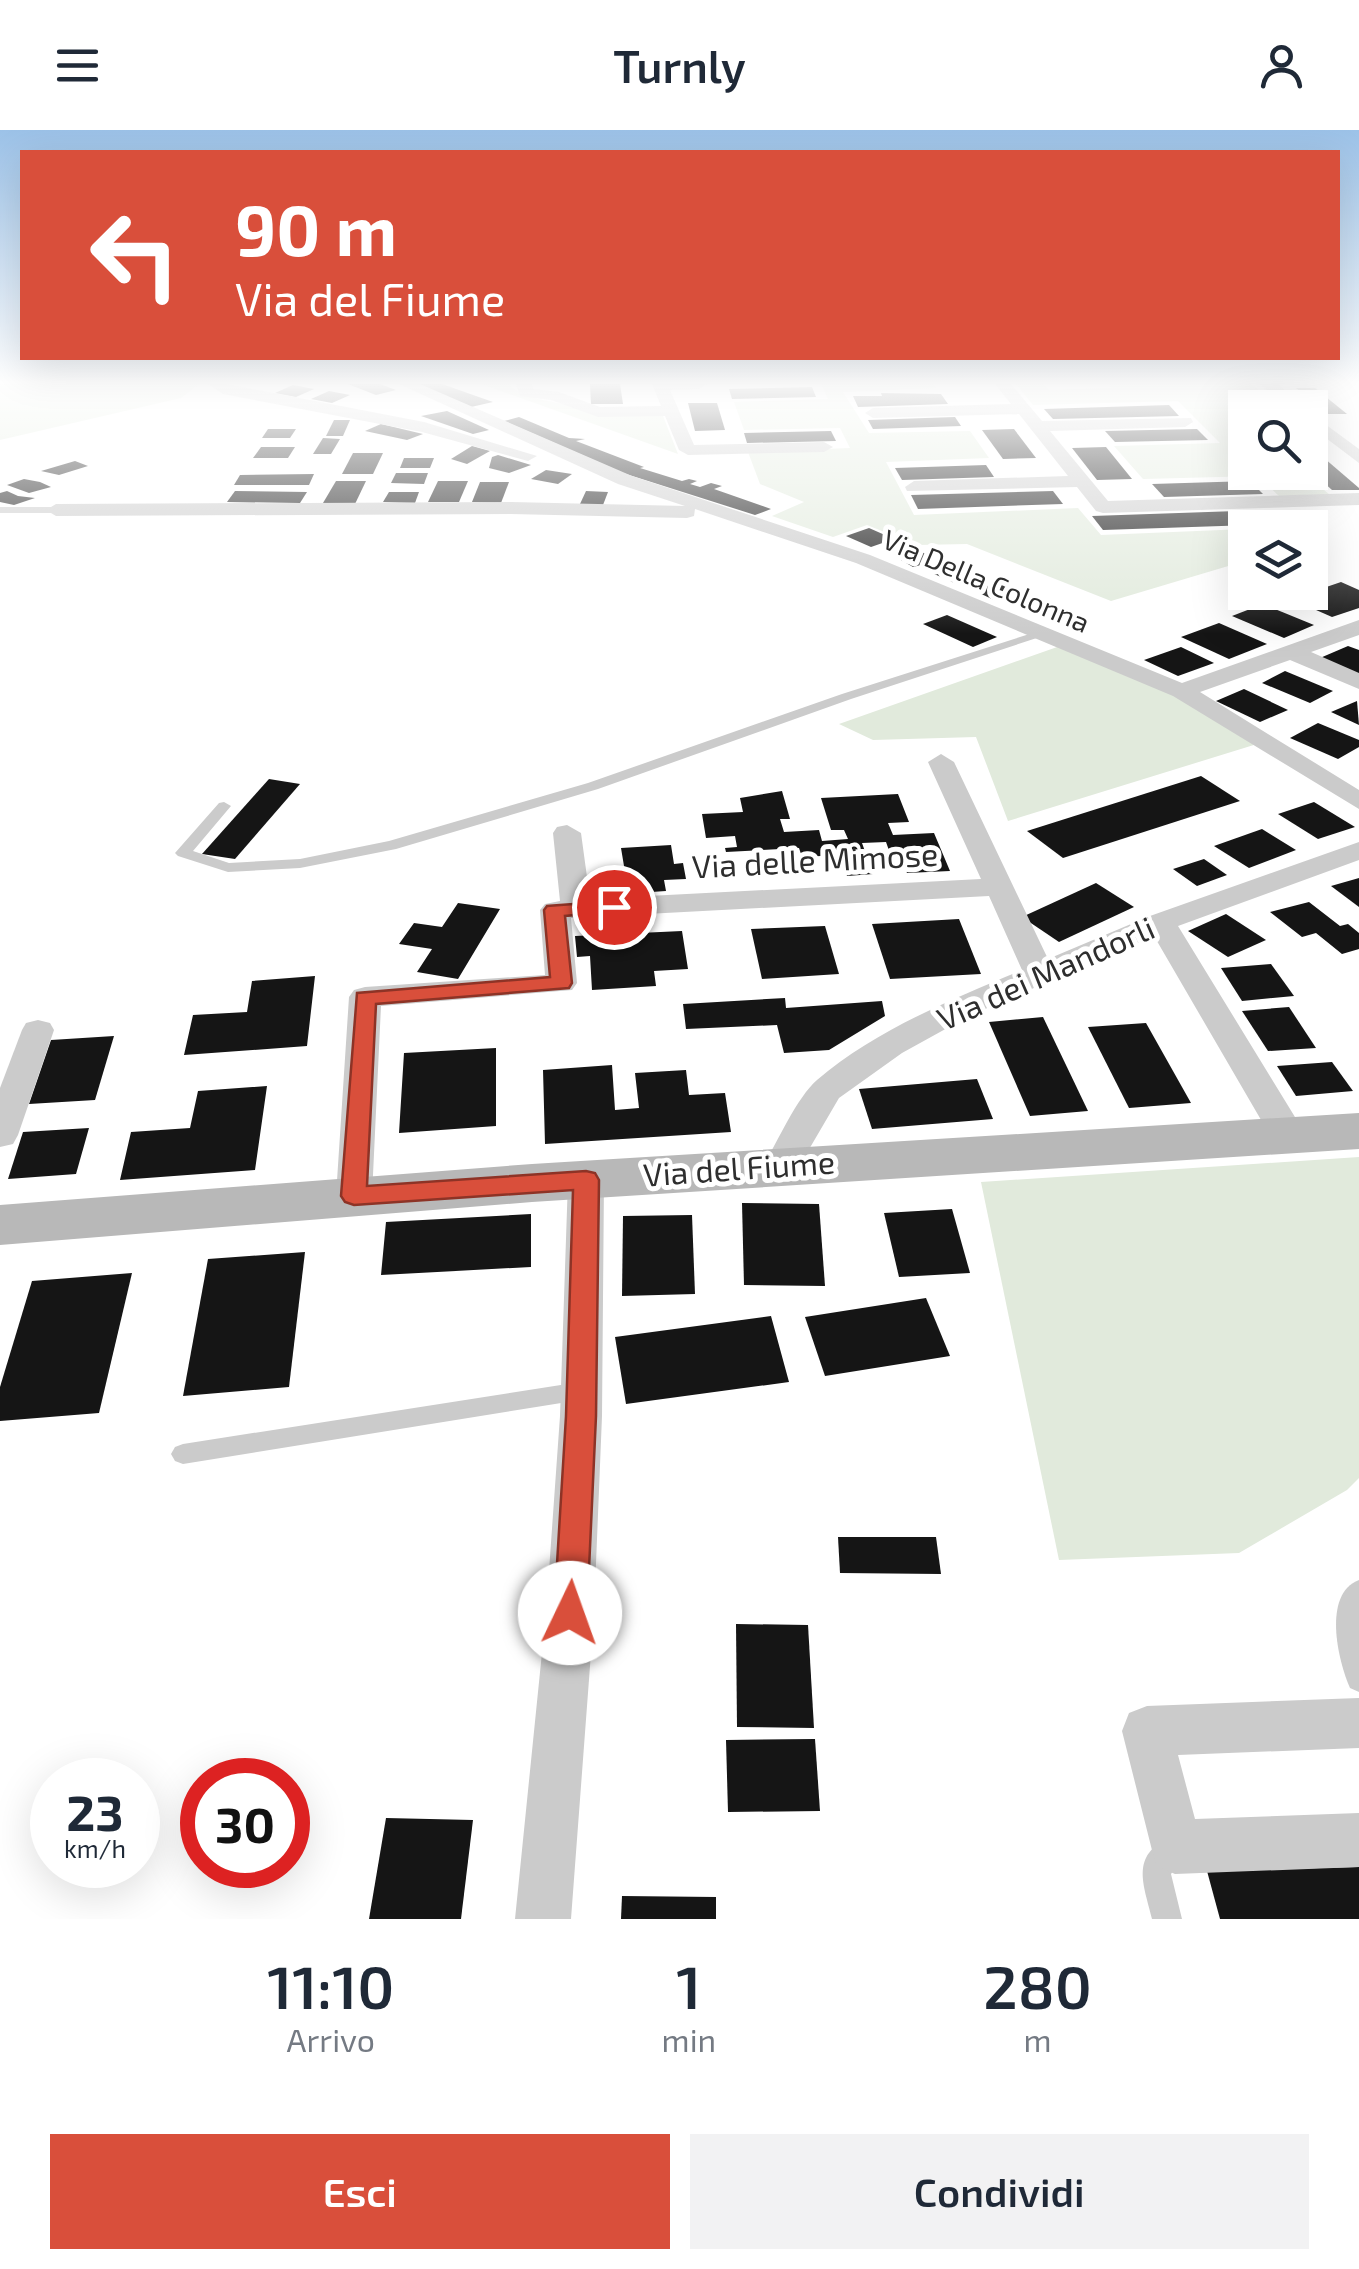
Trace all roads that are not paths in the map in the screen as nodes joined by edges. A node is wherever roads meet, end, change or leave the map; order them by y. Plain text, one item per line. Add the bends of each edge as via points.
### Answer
1 (571, 467) edge
2 (596, 467) edge
3 (1072, 467) edge
4 (615, 476) junction
5 (1082, 480) junction
6 (914, 487) dead end
7 (1359, 499) edge
8 (0, 510) edge
9 (56, 510) joint
10 (727, 512) junction
11 (1359, 627) edge
12 (1043, 634) junction
13 (1292, 652) junction
14 (1359, 682) edge
15 (1181, 691) junction
16 (941, 762) dead end
17 (1359, 801) edge
18 (224, 806) dead end
19 (567, 833) dead end
20 (1359, 850) edge
21 (998, 887) junction
22 (576, 909) junction
23 (1161, 922) junction
24 (1039, 972) junction
25 (38, 1030) dead end
26 (1359, 1130) edge
27 (1288, 1134) junction
28 (0, 1135) edge
29 (782, 1166) junction
30 (586, 1180) junction
31 (354, 1196) junction
32 (0, 1225) edge
33 (580, 1392) junction
34 (183, 1454) dead end
35 (1359, 1592) edge
36 (1359, 1679) edge
37 (1359, 1723) edge
38 (1359, 1840) edge
39 (1175, 1847) junction
40 (543, 1919) edge
41 (1168, 1919) edge

1 - 4 street
2 - 4 street, Via Della Colonna
3 - 5 street
4 - 10 street, Via Della Colonna
5 - 6 street
5 - 7 street via 1103,506
8 - 9 lane
9 - 10 street
10 - 12 street, Via Della Colonna via 863,558
11 - 13 street
12 - 15 street, Via Della Colonna
12 - 18 lane via 454,832 358,856 244,867 192,861 183,853
13 - 14 street
13 - 15 street
15 - 17 street, Via Della Colonna
16 - 21 street
19 - 22 street
20 - 23 street, Via dei Mandorli
21 - 22 street, Via delle Mimose
21 - 24 street
22 - 31 street via 554,910 561,983 365,998
23 - 24 street, Via dei Mandorli
23 - 27 street
24 - 29 street, Via dei Mandorli via 908,1037 826,1090
25 - 28 street
26 - 27 street, Via del Fiume
27 - 29 street, Via del Fiume
29 - 30 street, Via del Fiume
30 - 31 street, Via del Fiume
30 - 33 street
31 - 32 street, Via del Fiume
33 - 34 lane
33 - 40 street via 570,1613
35 - 36 lane via 1347,1620
37 - 39 street via 1147,1731
38 - 39 street
39 - 41 lane via 1155,1870

